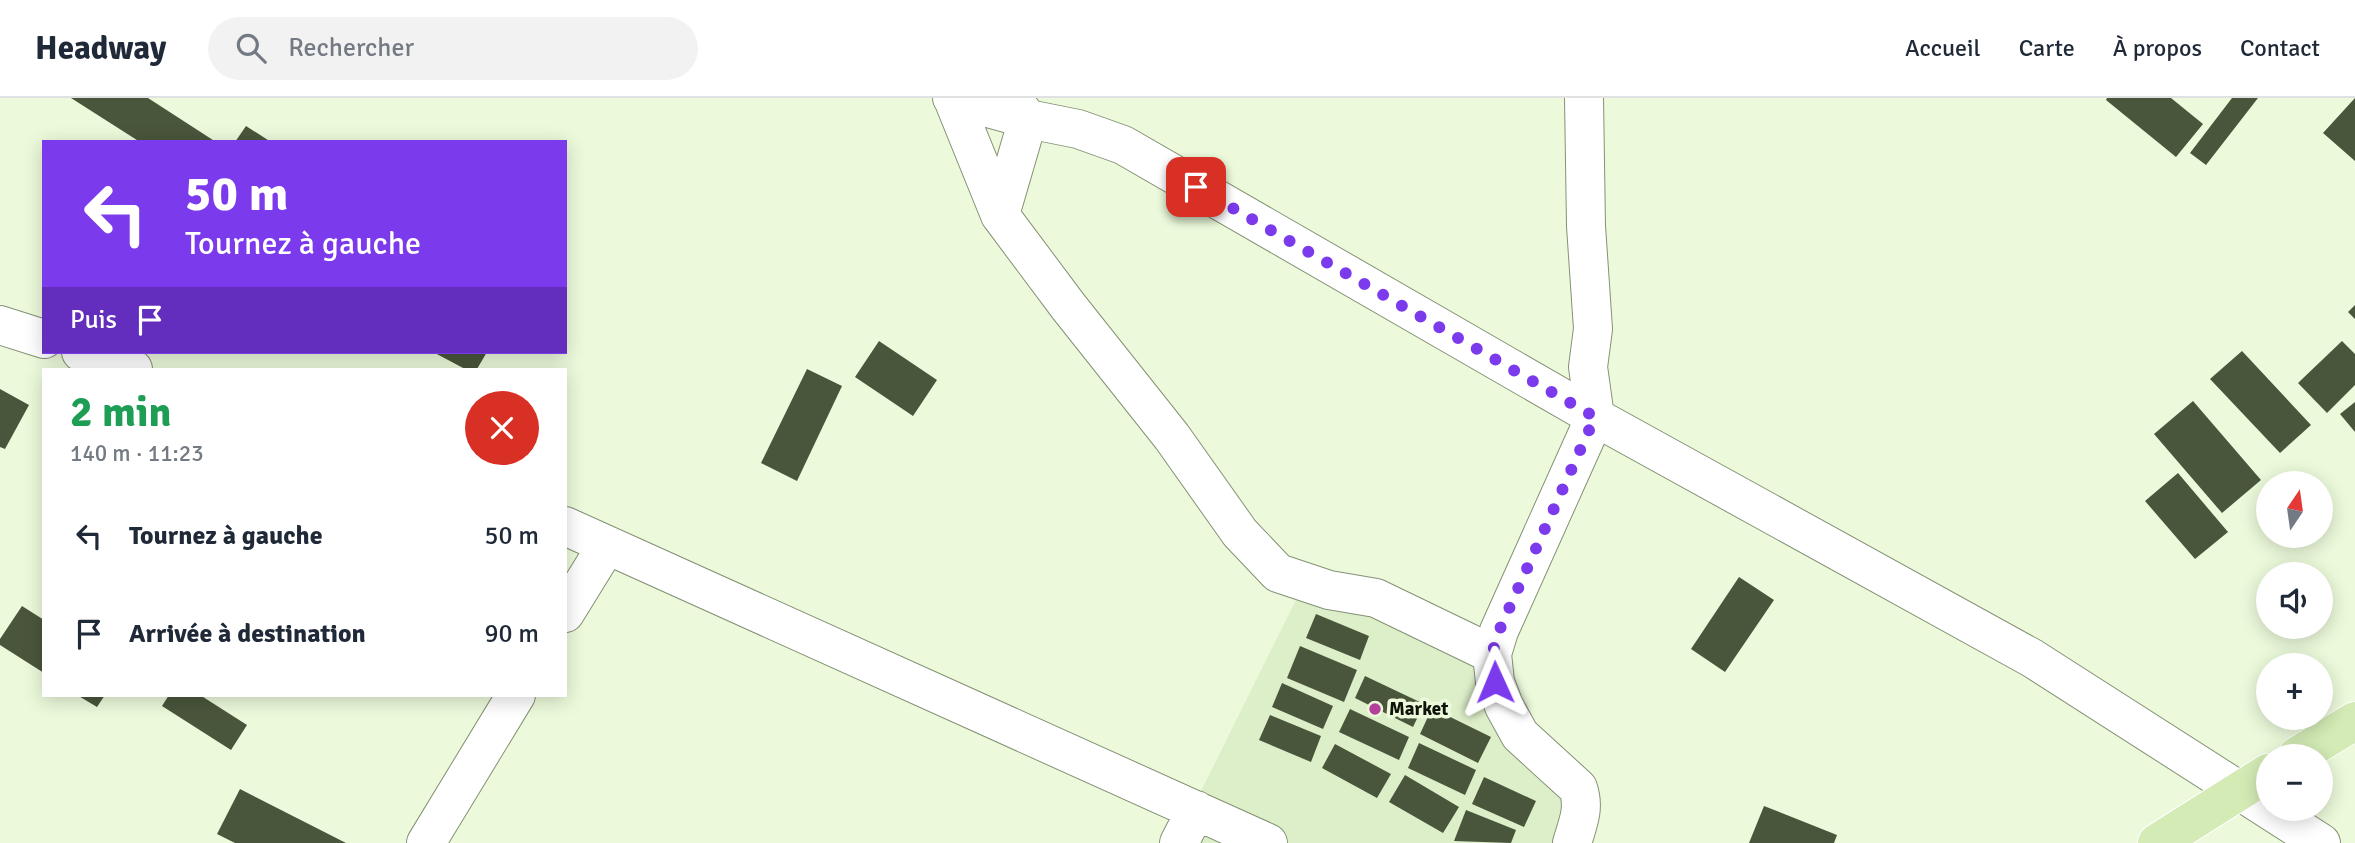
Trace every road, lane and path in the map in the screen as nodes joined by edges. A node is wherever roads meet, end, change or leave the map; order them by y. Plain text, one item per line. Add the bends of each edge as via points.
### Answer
1 (1584, 98) edge
2 (953, 99) edge
3 (1020, 108) edge
4 (1000, 215) junction
5 (0, 324) edge
6 (42, 338) edge
7 (87, 354) edge
8 (130, 368) edge
9 (1595, 417) junction
10 (567, 527) edge
11 (607, 545) junction
12 (567, 611) edge
13 (1492, 654) junction
14 (515, 697) edge
15 (2355, 721) edge
16 (2317, 744) edge
17 (2253, 782) edge
18 (1187, 827) edge
19 (426, 843) edge
20 (1268, 843) edge
21 (1572, 843) edge
22 (2157, 843) edge
23 (2321, 843) edge

1 - 9 street via 1593,329 1588,367
2 - 3 street
2 - 4 street
3 - 4 street
3 - 9 street via 1123,145
4 - 13 street via 1172,437 1240,533 1278,573 1329,590 1376,598
5 - 6 street
7 - 8 street
9 - 13 street
9 - 17 street
10 - 11 street
11 - 12 street
11 - 18 street
13 - 21 street via 1495,682 1520,735 1578,788 1581,813
14 - 19 street
15 - 16 main road
17 - 22 main road
17 - 23 street
18 - 20 street

